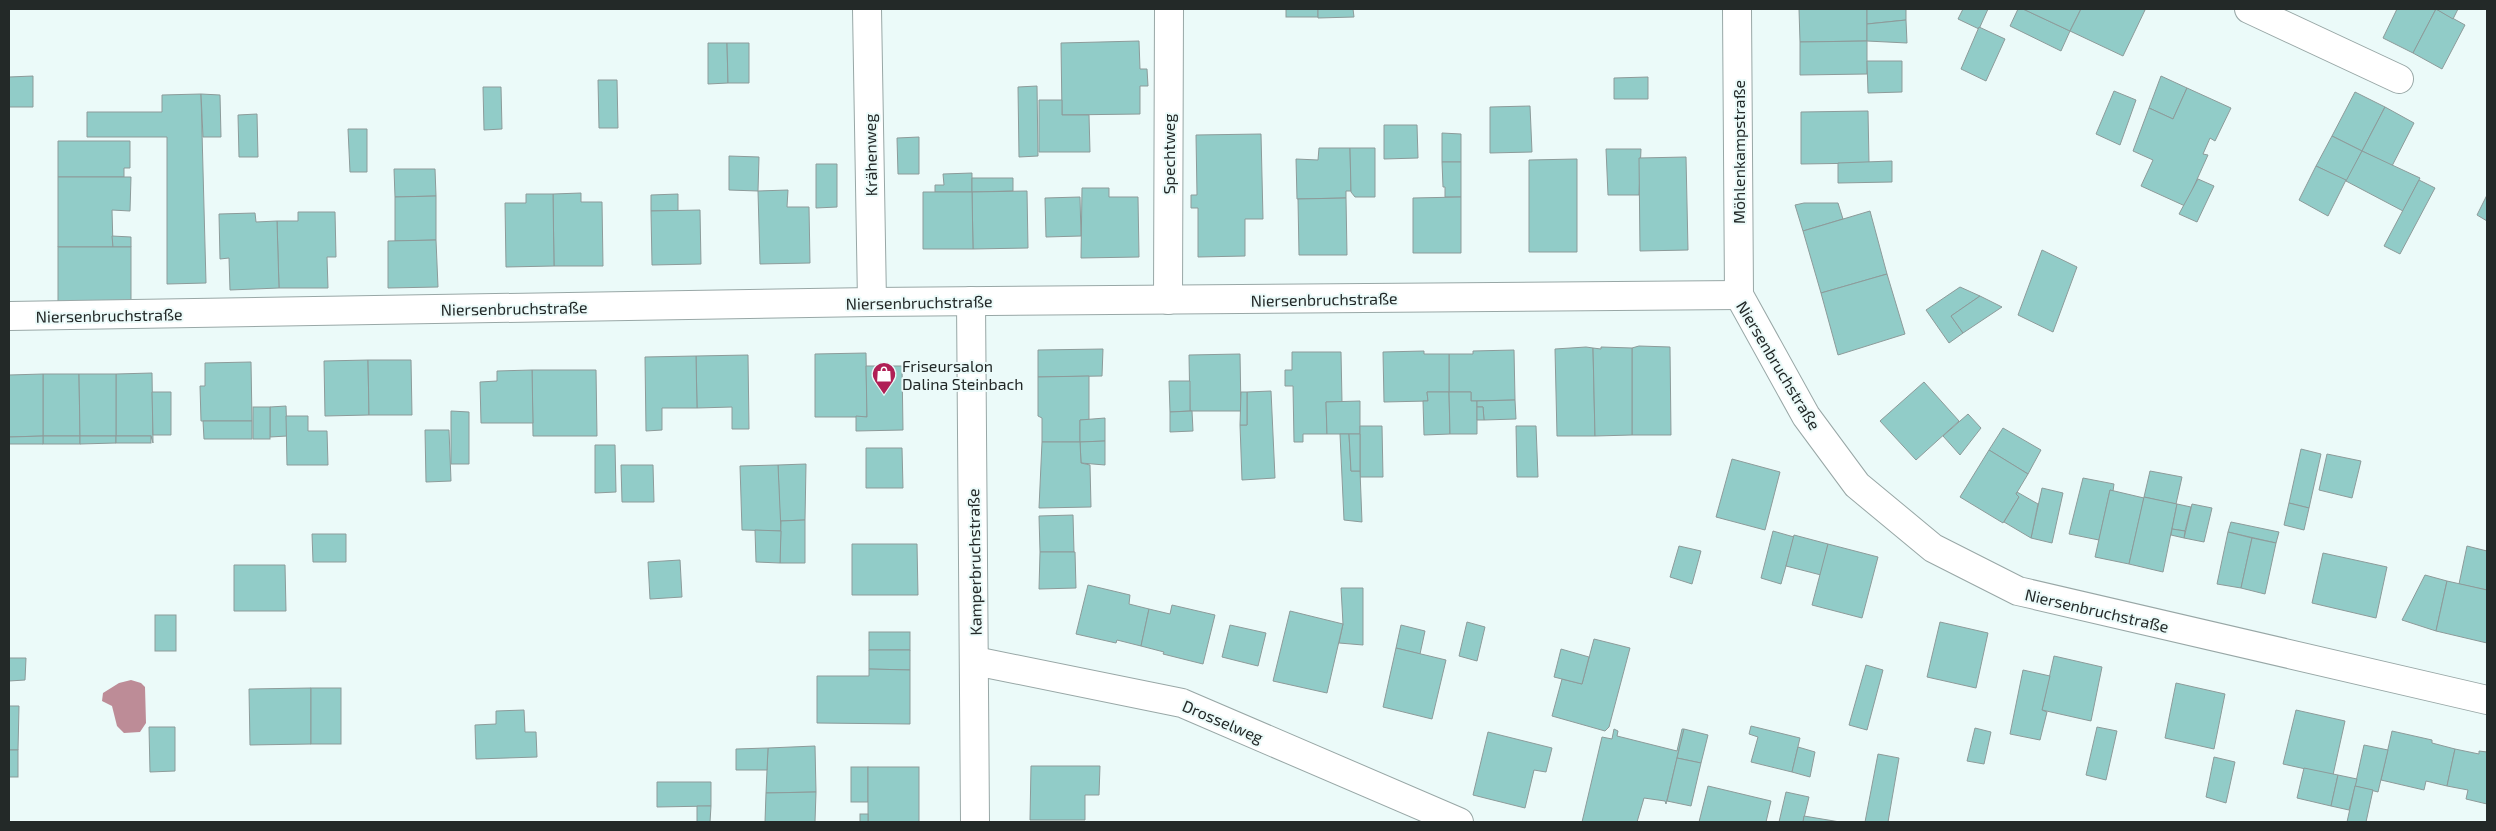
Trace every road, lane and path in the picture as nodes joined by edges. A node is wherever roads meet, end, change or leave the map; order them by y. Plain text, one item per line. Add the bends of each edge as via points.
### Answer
1 (867, 9) edge
2 (1169, 9) edge
3 (1737, 9) edge
4 (2249, 9) edge
5 (2399, 79) dead end
6 (1739, 295) junction
7 (1168, 300) junction
8 (971, 301) junction
9 (872, 302) junction
10 (9, 316) edge
11 (975, 661) junction
12 (2487, 700) edge
13 (975, 822) edge
14 (1458, 822) edge

1 - 9 street, Krähenweg
2 - 7 street, Spechtweg
3 - 6 street, Möhlenkampstraße
4 - 5 street
6 - 7 street, Niersenbruchstraße
6 - 12 street, Niersenbruchstraße via 1806,416 1857,484 1933,548 2018,591
7 - 8 street, Niersenbruchstraße
8 - 9 street, Niersenbruchstraße
8 - 11 street, Kamperbruchstraße
9 - 10 street, Niersenbruchstraße
11 - 13 street, Kamperbruchstraße
11 - 14 street, Drosselweg via 1182,703

